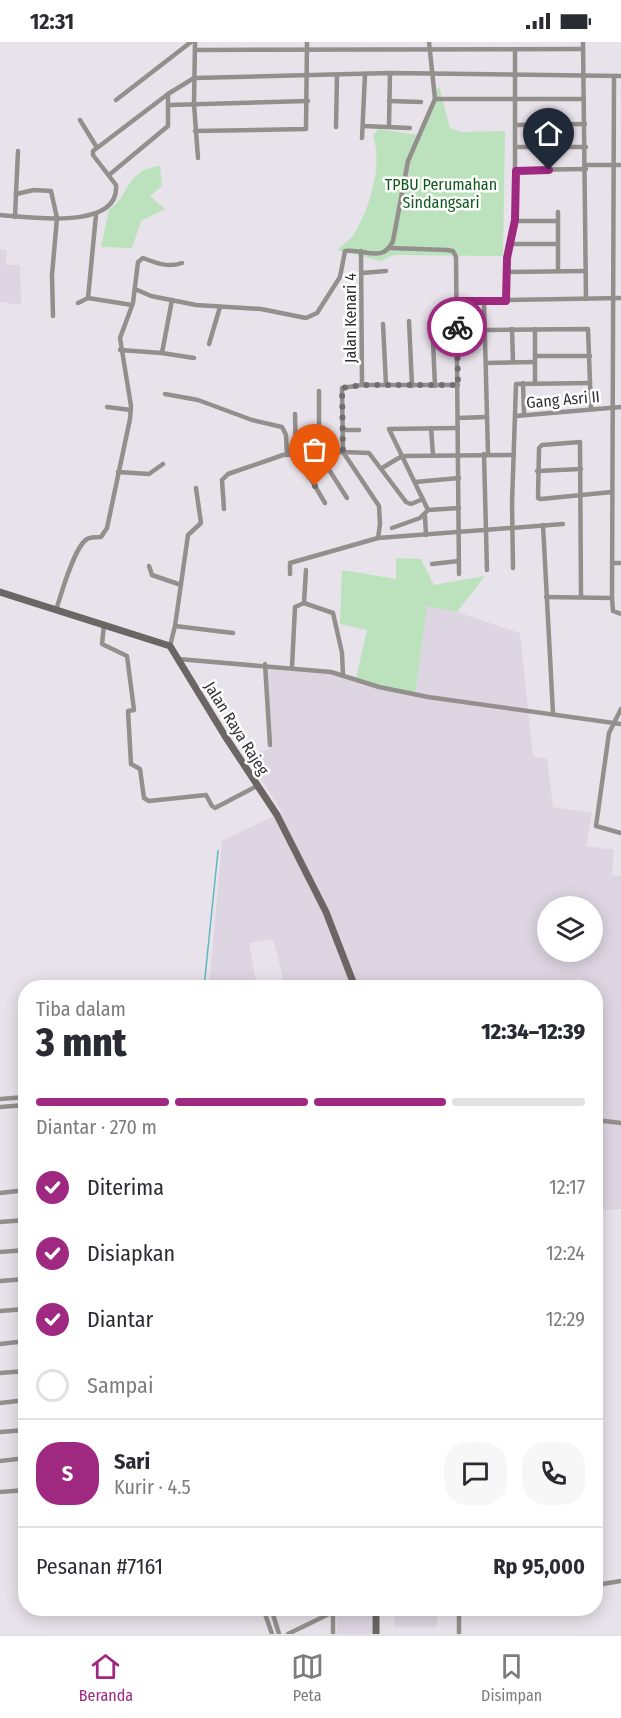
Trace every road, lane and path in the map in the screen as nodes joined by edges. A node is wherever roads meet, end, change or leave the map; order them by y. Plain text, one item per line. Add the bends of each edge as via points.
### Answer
1 (193, 42) edge
2 (307, 42) edge
3 (429, 42) edge
4 (584, 42) edge
5 (583, 49) junction
6 (195, 50) junction
7 (308, 50) junction
8 (429, 50) junction
9 (515, 50) junction
10 (364, 74) junction
11 (390, 74) junction
12 (336, 75) junction
13 (431, 75) junction
14 (583, 75) junction
15 (308, 76) junction
16 (516, 76) junction
17 (614, 76) junction
18 (621, 76) edge
19 (194, 78) junction
20 (168, 94) junction
21 (435, 99) junction
22 (584, 99) junction
23 (116, 100) dead end
24 (516, 100) junction
25 (308, 101) junction
26 (389, 101) junction
27 (422, 102) dead end
28 (194, 104) junction
29 (169, 105) junction
30 (80, 120) dead end
31 (516, 124) junction
32 (585, 124) junction
33 (336, 126) dead end
34 (364, 126) junction
35 (389, 126) junction
36 (410, 128) dead end
37 (195, 130) junction
38 (362, 138) dead end
39 (96, 146) junction
40 (516, 147) junction
41 (586, 147) junction
42 (18, 151) dead end
43 (198, 158) dead end
44 (612, 165) junction
45 (621, 165) edge
46 (586, 167) junction
47 (516, 171) junction
48 (109, 175) junction
49 (16, 194) junction
50 (558, 212) dead end
51 (0, 215) edge
52 (96, 215) junction
53 (15, 216) junction
54 (57, 218) junction
55 (515, 220) junction
56 (557, 221) junction
57 (510, 244) junction
58 (558, 244) junction
59 (390, 248) junction
60 (361, 251) junction
61 (182, 263) dead end
62 (386, 271) dead end
63 (558, 271) junction
64 (585, 271) junction
65 (362, 273) junction
66 (506, 273) junction
67 (135, 290) junction
68 (88, 298) junction
69 (613, 298) junction
70 (621, 298) edge
71 (586, 299) junction
72 (172, 300) junction
73 (456, 301) junction
74 (484, 301) junction
75 (506, 301) junction
76 (78, 303) dead end
77 (132, 305) junction
78 (220, 306) junction
79 (53, 316) dead end
80 (432, 320) dead end
81 (409, 321) dead end
82 (383, 324) dead end
83 (513, 329) junction
84 (535, 329) junction
85 (485, 330) junction
86 (209, 344) dead end
87 (120, 350) junction
88 (162, 353) junction
89 (535, 356) junction
90 (591, 356) junction
91 (194, 358) dead end
92 (513, 362) junction
93 (535, 362) junction
94 (486, 363) junction
95 (524, 383) junction
96 (590, 383) junction
97 (535, 384) junction
98 (362, 385) junction
99 (386, 385) junction
100 (458, 385) junction
101 (412, 386) junction
102 (435, 386) junction
103 (319, 391) dead end
104 (165, 394) dead end
105 (107, 407) dead end
106 (613, 407) junction
107 (621, 407) edge
108 (591, 409) junction
109 (131, 410) junction
110 (296, 414) dead end
111 (524, 414) junction
112 (516, 416) junction
113 (486, 417) junction
114 (458, 418) junction
115 (431, 428) junction
116 (458, 428) junction
117 (359, 429) dead end
118 (342, 430) junction
119 (343, 452) junction
120 (319, 453) junction
121 (296, 454) junction
122 (459, 454) junction
123 (486, 454) junction
124 (287, 455) junction
125 (433, 455) junction
126 (514, 455) junction
127 (402, 456) junction
128 (163, 464) dead end
129 (382, 468) junction
130 (580, 469) junction
131 (537, 471) junction
132 (118, 472) junction
133 (459, 477) junction
134 (415, 482) junction
135 (196, 488) dead end
136 (612, 492) junction
137 (581, 495) junction
138 (347, 498) dead end
139 (423, 499) junction
140 (325, 503) dead end
141 (459, 508) junction
142 (224, 509) dead end
143 (428, 510) junction
144 (425, 516) junction
145 (563, 524) dead end
146 (543, 525) junction
147 (514, 526) junction
148 (392, 528) dead end
149 (487, 530) junction
150 (459, 532) junction
151 (426, 535) junction
152 (378, 538) junction
153 (459, 561) junction
154 (612, 563) junction
155 (621, 563) edge
156 (432, 564) dead end
157 (148, 566) dead end
158 (513, 568) dead end
159 (306, 570) dead end
160 (487, 570) dead end
161 (290, 574) dead end
162 (459, 574) dead end
163 (181, 585) junction
164 (0, 592) edge
165 (581, 595) junction
166 (546, 597) junction
167 (612, 598) junction
168 (304, 603) junction
169 (56, 610) junction
170 (621, 614) edge
171 (104, 625) junction
172 (176, 626) junction
173 (233, 633) dead end
174 (170, 646) junction
175 (178, 659) junction
176 (265, 664) junction
177 (292, 668) junction
178 (343, 675) junction
179 (621, 709) edge
180 (553, 713) junction
181 (612, 722) junction
182 (621, 724) edge
183 (270, 745) dead end
184 (257, 786) junction
185 (621, 833) edge
186 (352, 980) edge
187 (18, 1098) edge
188 (0, 1099) edge
189 (18, 1106) edge
190 (0, 1107) edge
191 (603, 1121) edge
192 (621, 1123) edge
193 (18, 1191) edge
194 (0, 1193) edge
195 (18, 1221) edge
196 (0, 1222) edge
197 (18, 1251) edge
198 (0, 1252) edge
199 (18, 1280) edge
200 (0, 1281) edge
201 (18, 1310) edge
202 (0, 1311) edge
203 (18, 1342) edge
204 (0, 1344) edge
205 (18, 1372) edge
206 (0, 1373) edge
207 (18, 1401) edge
208 (0, 1403) edge
209 (18, 1431) edge
210 (0, 1432) edge
211 (18, 1459) edge
212 (0, 1461) edge
213 (18, 1491) edge
214 (0, 1492) edge
215 (621, 1581) edge
216 (603, 1584) edge
217 (266, 1616) edge
218 (273, 1616) edge
219 (322, 1616) edge
220 (333, 1616) edge
221 (376, 1616) edge
222 (459, 1616) edge
223 (272, 1634) edge
224 (279, 1634) edge
225 (288, 1634) edge
226 (333, 1634) edge
227 (376, 1634) edge
228 (459, 1634) edge

1 - 6 street
1 - 23 street
2 - 7 street
3 - 8 street
4 - 5 street
5 - 9 street
5 - 14 street
6 - 7 street
6 - 19 street
7 - 8 street
7 - 15 street
8 - 9 street
8 - 13 street
9 - 16 street
10 - 11 street
10 - 12 street
10 - 34 street
11 - 13 street
11 - 26 street
12 - 15 street
12 - 33 street
13 - 16 street
13 - 21 street
14 - 16 street
14 - 17 street
14 - 22 street
15 - 19 street
15 - 25 street
16 - 24 street
17 - 18 street
17 - 44 street
19 - 20 street
19 - 28 street
20 - 29 street
20 - 39 street
21 - 24 street
21 - 59 street via 408,161
22 - 24 street
22 - 32 street
24 - 31 street
25 - 28 street
25 - 37 street via 308,126 303,130
26 - 27 street
26 - 35 street
28 - 29 street
28 - 37 street
29 - 48 street via 168,126
30 - 39 street
31 - 32 street
31 - 40 street
32 - 41 street
34 - 35 street
34 - 38 street
35 - 36 street
37 - 43 street
39 - 48 street via 93,155
40 - 41 street
40 - 47 street
41 - 46 street
42 - 49 street
44 - 45 street
44 - 46 street
44 - 69 street
46 - 47 street
46 - 64 street
47 - 55 street
48 - 52 street via 116,185 116,198
49 - 53 street
49 - 54 street via 51,191
50 - 56 street
51 - 53 street
52 - 54 street
52 - 68 street
53 - 54 street
54 - 79 street
55 - 56 street
55 - 57 street
56 - 58 street
57 - 58 street
57 - 66 street
58 - 63 street
59 - 60 street via 378,254
59 - 73 street via 453,251
60 - 65 street, Jalan Kenari 4
60 - 78 street via 345,251 340,277 313,316
61 - 67 street via 173,266 140,260
62 - 65 street
63 - 64 street
63 - 66 street
64 - 71 street
65 - 98 street, Jalan Kenari 4
66 - 75 street
67 - 72 street
67 - 77 street
68 - 76 street
68 - 77 street
69 - 70 street
69 - 71 street
69 - 106 street
71 - 75 street
72 - 78 street
72 - 88 street
73 - 74 street
73 - 100 street
74 - 75 street
74 - 85 street
77 - 87 street via 124,322
78 - 86 street
80 - 102 street
81 - 101 street
82 - 99 street
83 - 84 street
83 - 85 street
83 - 92 street
84 - 89 street
84 - 90 street via 586,328 590,332
85 - 94 street
87 - 88 street
87 - 109 street
88 - 91 street
89 - 90 street
89 - 93 street
90 - 96 street
92 - 93 street
92 - 94 street
93 - 97 street
94 - 113 street
95 - 97 street
95 - 111 street
95 - 112 street via 516,385
96 - 97 street
96 - 108 street
98 - 99 street
98 - 118 street via 342,388
99 - 101 street
100 - 102 street
100 - 114 street
101 - 102 street
103 - 120 street
104 - 124 street via 198,400 282,427
105 - 109 street
106 - 107 street, Gang Asri II
106 - 108 street, Gang Asri II
106 - 136 street
108 - 111 street, Gang Asri II
109 - 132 street
110 - 121 street
111 - 112 street, Gang Asri II
112 - 126 street
113 - 114 street
113 - 123 street
114 - 116 street
115 - 116 street
115 - 125 street
115 - 127 street via 389,429
116 - 122 street
117 - 118 street
118 - 119 street
119 - 120 street
119 - 129 street via 369,453
119 - 152 street via 379,506
120 - 121 street
120 - 138 street
121 - 124 street
121 - 140 street
122 - 123 street
122 - 125 street
122 - 133 street
123 - 126 street
123 - 149 street
124 - 142 street via 224,477
125 - 127 street
126 - 147 street
127 - 129 street
127 - 134 street
128 - 132 street via 149,474
129 - 139 street via 406,502
130 - 131 street
130 - 131 street via 578,441 540,446
130 - 137 street
131 - 137 street via 537,498
132 - 169 street via 107,528 101,537 84,542
133 - 134 street
133 - 141 street
134 - 139 street
135 - 163 street via 201,523 188,533
136 - 137 street
136 - 154 street
137 - 165 street
139 - 143 street
141 - 143 street
141 - 150 street
143 - 144 street
144 - 148 street
144 - 151 street
145 - 146 street
146 - 147 street
146 - 166 street
147 - 149 street
147 - 158 street
149 - 150 street
149 - 160 street
150 - 151 street
150 - 153 street
151 - 152 street
152 - 161 street via 290,563
153 - 156 street
153 - 162 street
154 - 155 street
154 - 167 street
157 - 163 street via 152,575
159 - 168 street
163 - 172 street
164 - 169 main road
165 - 166 street
165 - 167 street
166 - 180 street
167 - 170 street via 613,611
168 - 177 street via 295,608
168 - 178 street via 333,613
169 - 171 main road
171 - 174 main road
171 - 184 street via 102,644 128,659 134,710 128,711 131,764 140,769 144,798 149,801 206,795 215,808
172 - 173 street
172 - 174 street
174 - 175 main road, Jalan Raya Rajeg
175 - 176 street
175 - 184 main road, Jalan Raya Rajeg
176 - 177 street
176 - 183 street
177 - 178 street
178 - 180 street via 428,697
179 - 181 street
180 - 181 street
181 - 182 street
181 - 185 street via 596,826
184 - 186 main road, Jalan Raya Rajeg via 306,871
187 - 188 street
189 - 190 street
191 - 192 street
193 - 194 street
195 - 196 street
197 - 198 street
199 - 200 street
201 - 202 street
203 - 204 street
205 - 206 street
207 - 208 street
209 - 210 street
211 - 212 street
213 - 214 street
215 - 216 street
217 - 223 street
218 - 224 street
219 - 225 street
220 - 226 street
221 - 227 main road
222 - 228 street

